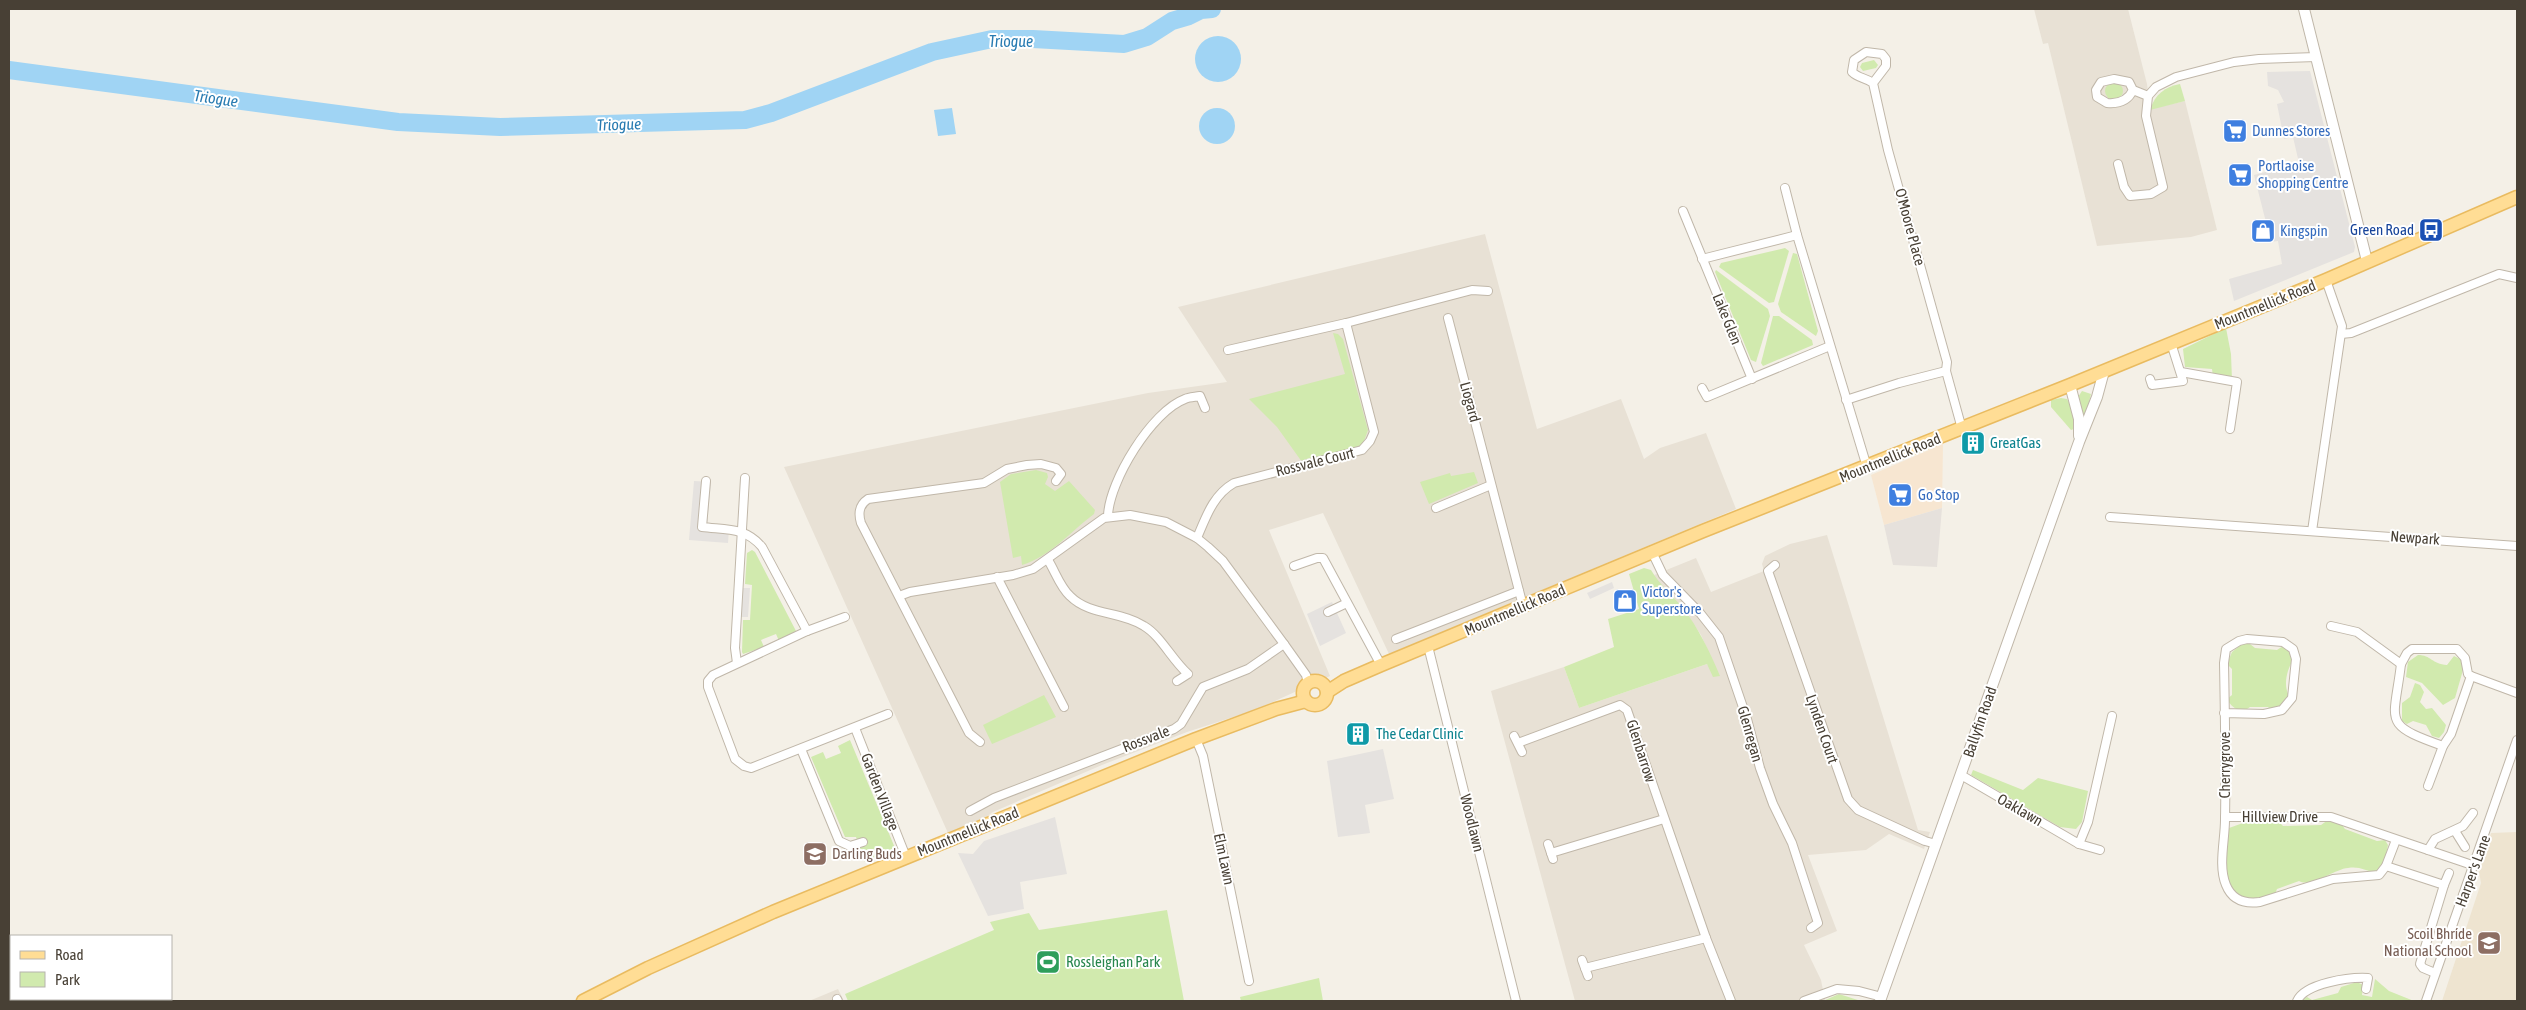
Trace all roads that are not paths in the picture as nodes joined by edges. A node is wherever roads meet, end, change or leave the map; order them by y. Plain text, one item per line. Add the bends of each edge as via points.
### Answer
1 (2304, 9) edge
2 (2316, 57) junction
3 (1873, 83) junction
4 (2133, 90) junction
5 (2148, 96) junction
6 (2118, 164) dead end
7 (1785, 188) dead end
8 (2517, 197) edge
9 (1683, 211) dead end
10 (1797, 235) junction
11 (1702, 259) junction
12 (2367, 261) junction
13 (2517, 278) edge
14 (2326, 280) junction
15 (1488, 291) dead end
16 (1448, 318) dead end
17 (1346, 323) junction
18 (2341, 334) junction
19 (2171, 343) junction
20 (1830, 346) junction
21 (1228, 350) dead end
22 (2104, 371) junction
23 (1946, 372) junction
24 (2181, 372) junction
25 (1752, 379) junction
26 (2150, 379) dead end
27 (2070, 386) junction
28 (1702, 388) dead end
29 (1846, 400) junction
30 (1205, 408) dead end
31 (2230, 428) dead end
32 (1962, 429) junction
33 (2079, 442) junction
34 (1867, 467) junction
35 (745, 478) dead end
36 (706, 481) dead end
37 (1056, 481) dead end
38 (1491, 485) junction
39 (1436, 508) dead end
40 (1108, 516) junction
41 (2110, 517) dead end
42 (2312, 531) junction
43 (742, 532) junction
44 (1197, 538) junction
45 (2517, 546) edge
46 (1652, 552) junction
47 (1048, 560) junction
48 (1775, 565) dead end
49 (1294, 566) dead end
50 (997, 577) junction
51 (1519, 591) junction
52 (900, 596) junction
53 (1347, 603) junction
54 (1523, 606) junction
55 (1328, 612) dead end
56 (845, 617) dead end
57 (2332, 626) dead end
58 (807, 630) junction
59 (1396, 639) dead end
60 (1284, 644) junction
61 (1428, 646) junction
62 (737, 663) junction
63 (2400, 664) junction
64 (1380, 665) junction
65 (2471, 676) junction
66 (1177, 680) dead end
67 (1325, 688) junction
68 (1306, 691) junction
69 (2517, 693) edge
70 (1064, 707) dead end
71 (888, 714) dead end
72 (2224, 714) junction
73 (2112, 716) dead end
74 (855, 728) junction
75 (1196, 739) junction
76 (2517, 740) edge
77 (980, 742) dead end
78 (2443, 746) junction
79 (801, 749) junction
80 (1522, 752) dead end
81 (1961, 776) junction
82 (2428, 786) dead end
83 (970, 811) dead end
84 (2473, 813) dead end
85 (2225, 817) junction
86 (1664, 819) junction
87 (2456, 831) junction
88 (2396, 840) junction
89 (863, 842) dead end
90 (1548, 844) dead end
91 (1936, 844) junction
92 (2079, 844) junction
93 (2465, 847) dead end
94 (2100, 850) dead end
95 (2428, 850) junction
96 (906, 857) junction
97 (2386, 866) junction
98 (2475, 866) junction
99 (2449, 873) dead end
100 (2444, 885) junction
101 (1811, 928) dead end
102 (1706, 938) junction
103 (1582, 960) dead end
104 (2436, 972) junction
105 (1249, 981) dead end
106 (2366, 989) dead end
107 (1881, 999) edge
108 (582, 1001) edge
109 (1516, 1001) edge
110 (1730, 1001) edge
111 (1804, 1001) edge
112 (2298, 1001) edge
113 (2426, 1001) edge

1 - 2 street
2 - 5 street via 2259,58 2207,67 2165,81
2 - 12 street
3 - 3 street via 1886,66 1886,60 1882,54 1866,52 1854,60 1852,72
3 - 23 street, O'Moore Place via 1947,362
4 - 4 street via 2127,99 2113,104 2102,102 2096,90 2101,82 2120,79 2129,82
4 - 5 street
5 - 6 street via 2146,116 2163,187 2151,194 2130,196
7 - 10 street
8 - 12 main road, Mountmellick Road
9 - 11 street, Lake Glen
10 - 11 street
10 - 20 street
11 - 25 street, Lake Glen
12 - 14 main road, Mountmellick Road
13 - 18 street via 2499,274 2351,334
14 - 18 street via 2342,326
14 - 19 main road, Mountmellick Road
15 - 17 street via 1472,290
16 - 38 street, Liogard
17 - 21 street
17 - 44 street, Rossvale Court via 1374,432 1370,441 1362,450 1224,488 1205,516
18 - 42 street
19 - 22 main road, Mountmellick Road
19 - 24 street
20 - 25 street
20 - 29 street
22 - 27 main road, Mountmellick Road
22 - 33 street, Ballyfin Road
23 - 29 street via 1898,382
23 - 32 street, O'Moore Place
24 - 26 street via 2183,381 2152,386
24 - 31 street via 2237,382
25 - 28 street via 1707,397
27 - 32 main road, Mountmellick Road
27 - 33 street, Ballyfin Road via 2079,419
29 - 34 street
30 - 40 street via 1200,396 1184,399 1167,410 1137,444 1123,466 1110,496
32 - 34 main road, Mountmellick Road
33 - 81 street, Ballyfin Road
34 - 46 main road, Mountmellick Road
35 - 43 street
36 - 43 street via 702,527
37 - 52 street via 1061,474 1056,468 1041,464 1007,469 984,483 863,502 858,514 861,523
38 - 39 street
38 - 51 street, Liogard
40 - 44 street via 1130,515 1166,522
40 - 47 street
41 - 42 street, Newpark
42 - 45 street, Newpark
43 - 58 street via 754,537 762,547
43 - 62 street via 735,648
44 - 60 street via 1222,560
46 - 54 main road, Mountmellick Road
46 - 101 street, Glenregan via 1663,575 1718,637 1766,786 1792,843 1818,923
47 - 50 street via 1033,570
47 - 66 street via 1069,596 1091,609 1132,618 1153,633 1188,674
48 - 91 street, Lynden Court via 1768,571 1848,799 1858,810 1925,842
49 - 53 street via 1323,558
50 - 52 street
50 - 70 street
51 - 54 street, Liogard
51 - 59 street
52 - 77 street via 969,733
53 - 55 street
53 - 64 street
54 - 61 main road, Mountmellick Road
56 - 58 street
57 - 63 street via 2357,632
58 - 62 street
60 - 68 street via 1306,676
60 - 83 street, Rossvale via 1248,669 1203,687 1181,724 1174,729 994,798
61 - 64 main road, Mountmellick Road
61 - 109 street, Woodlawn
62 - 79 street via 708,681 735,759 751,768
63 - 65 street via 2412,649 2451,648 2462,653
63 - 78 street via 2394,711 2399,726 2411,735
64 - 67 main road, Mountmellick Road
65 - 69 street
65 - 78 street via 2451,734
67 - 68 main road via 1316,681
67 - 68 main road, Mountmellick Road via 1325,700 1318,705
68 - 75 main road, Mountmellick Road via 1276,709
71 - 74 street
72 - 72 street, Cherrygrove via 2226,649 2247,639 2282,642 2293,649 2296,659 2292,698 2288,705 2274,714
72 - 85 street, Cherrygrove
73 - 92 street via 2088,822
74 - 79 street
74 - 96 street, Garden Village
75 - 96 main road, Mountmellick Road
75 - 105 street, Elm Lawn via 1203,756
76 - 98 street, Harper's Lane
78 - 82 street
79 - 89 street via 839,840 850,846
80 - 86 street, Glenbarrow via 1516,740 1620,705 1627,710
81 - 91 street, Ballyfin Road
81 - 92 street, Oaklawn
84 - 87 street
85 - 88 street, Hillview Drive via 2331,817
85 - 97 street, Hillview Drive via 2224,877 2230,891 2242,902 2260,902 2339,878 2374,876
86 - 90 street via 1552,856
86 - 102 street, Glenbarrow
87 - 93 street
87 - 95 street via 2442,834
88 - 95 street, Hillview Drive
88 - 97 street
91 - 107 street, Ballyfin Road
92 - 94 street, Oaklawn
95 - 98 street, Hillview Drive
96 - 108 main road, Mountmellick Road via 773,912
97 - 100 street
98 - 104 street, Harper's Lane
99 - 100 street
100 - 104 street via 2420,964
102 - 103 street via 1586,972
102 - 110 street, Glenbarrow
104 - 113 street, Harper's Lane
106 - 112 street via 2368,978 2352,977 2308,990 2300,995
107 - 111 street via 1859,991 1837,989

